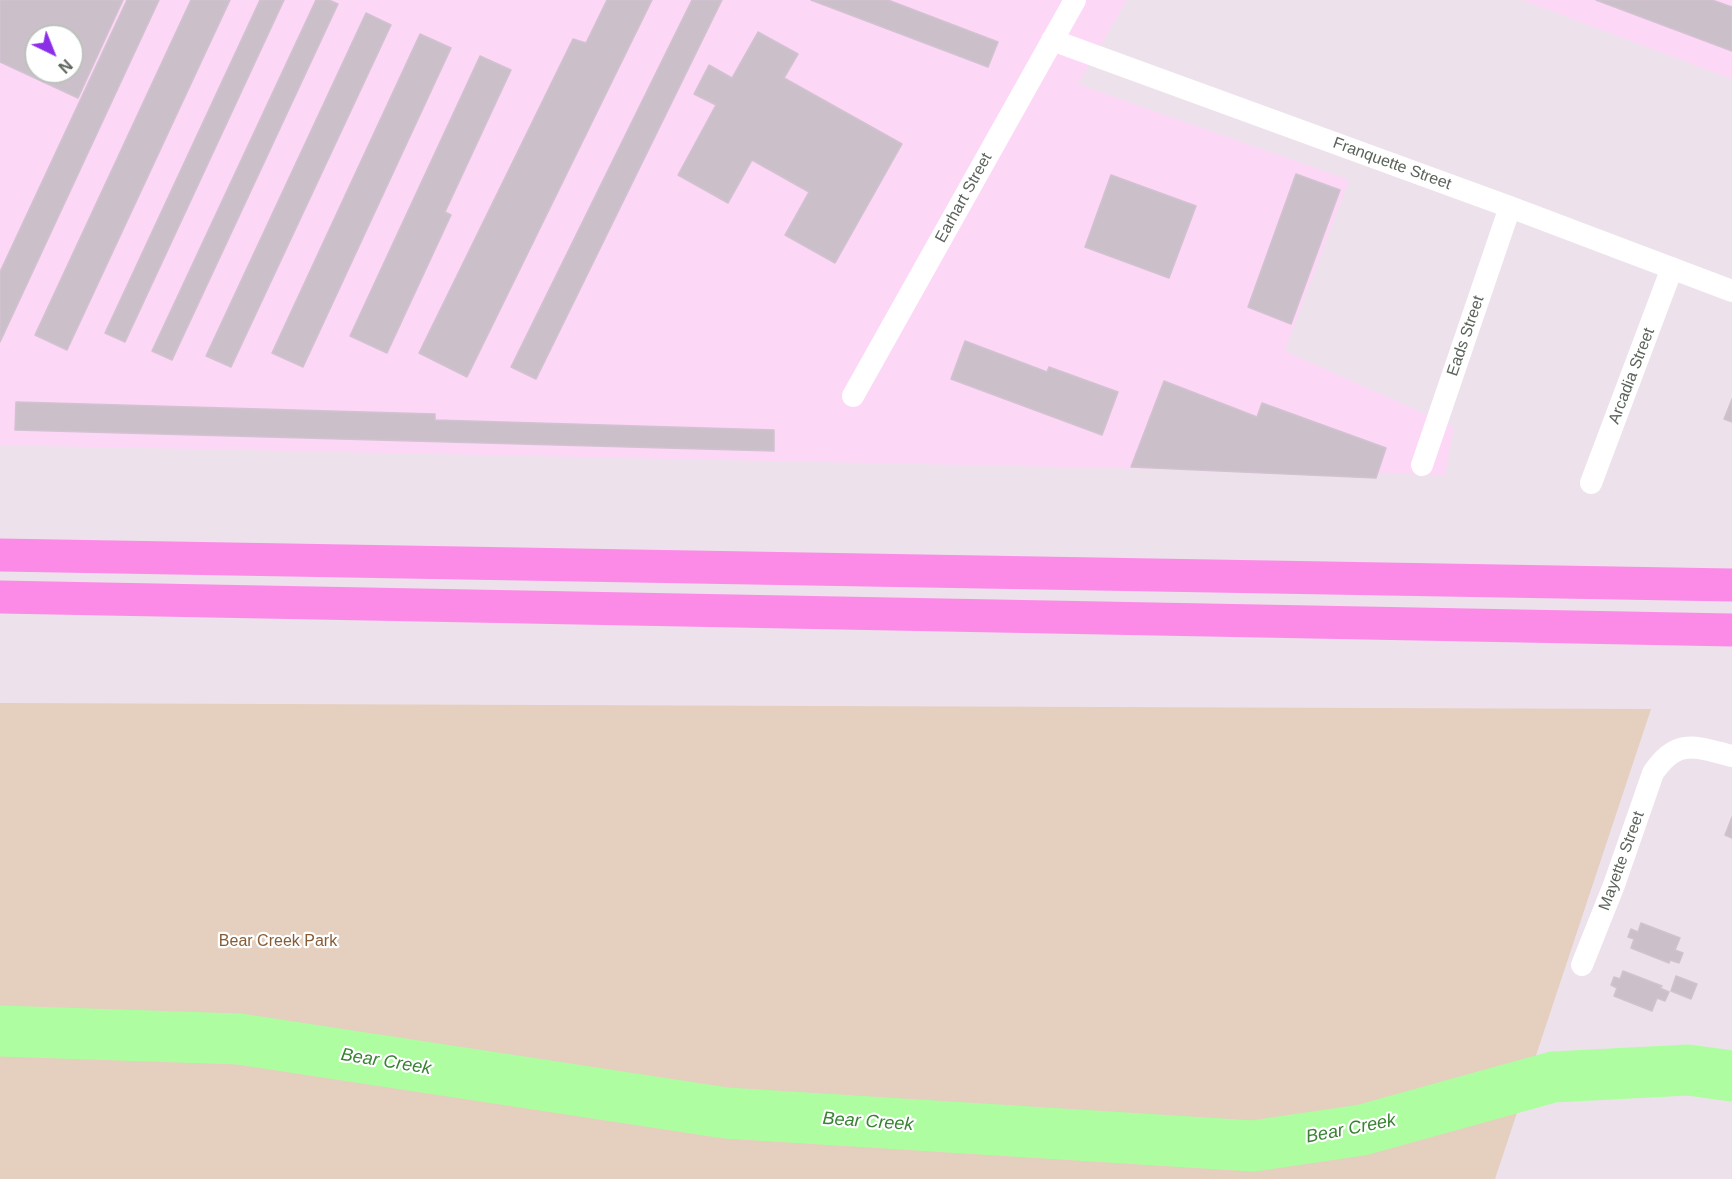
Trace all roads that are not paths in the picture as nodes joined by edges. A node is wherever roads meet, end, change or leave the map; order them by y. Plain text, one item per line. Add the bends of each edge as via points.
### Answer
1 (1075, 0) edge
2 (1052, 40) junction
3 (1510, 207) junction
4 (1672, 268) junction
5 (1732, 291) edge
6 (853, 396) dead end
7 (1422, 465) dead end
8 (1591, 483) dead end
9 (0, 555) edge
10 (1732, 585) edge
11 (0, 597) edge
12 (1732, 630) edge
13 (1732, 756) edge
14 (1582, 965) dead end

1 - 2 street, Earhart Street
2 - 3 street, Franquette Street
2 - 6 street, Earhart Street
3 - 4 street, Franquette Street
3 - 7 street, Eads Street
4 - 5 street, Franquette Street
4 - 8 street, Arcadia Street
9 - 10 highway
11 - 12 highway
13 - 14 street, Mayette Street via 1698,747 1679,748 1664,758 1653,773

